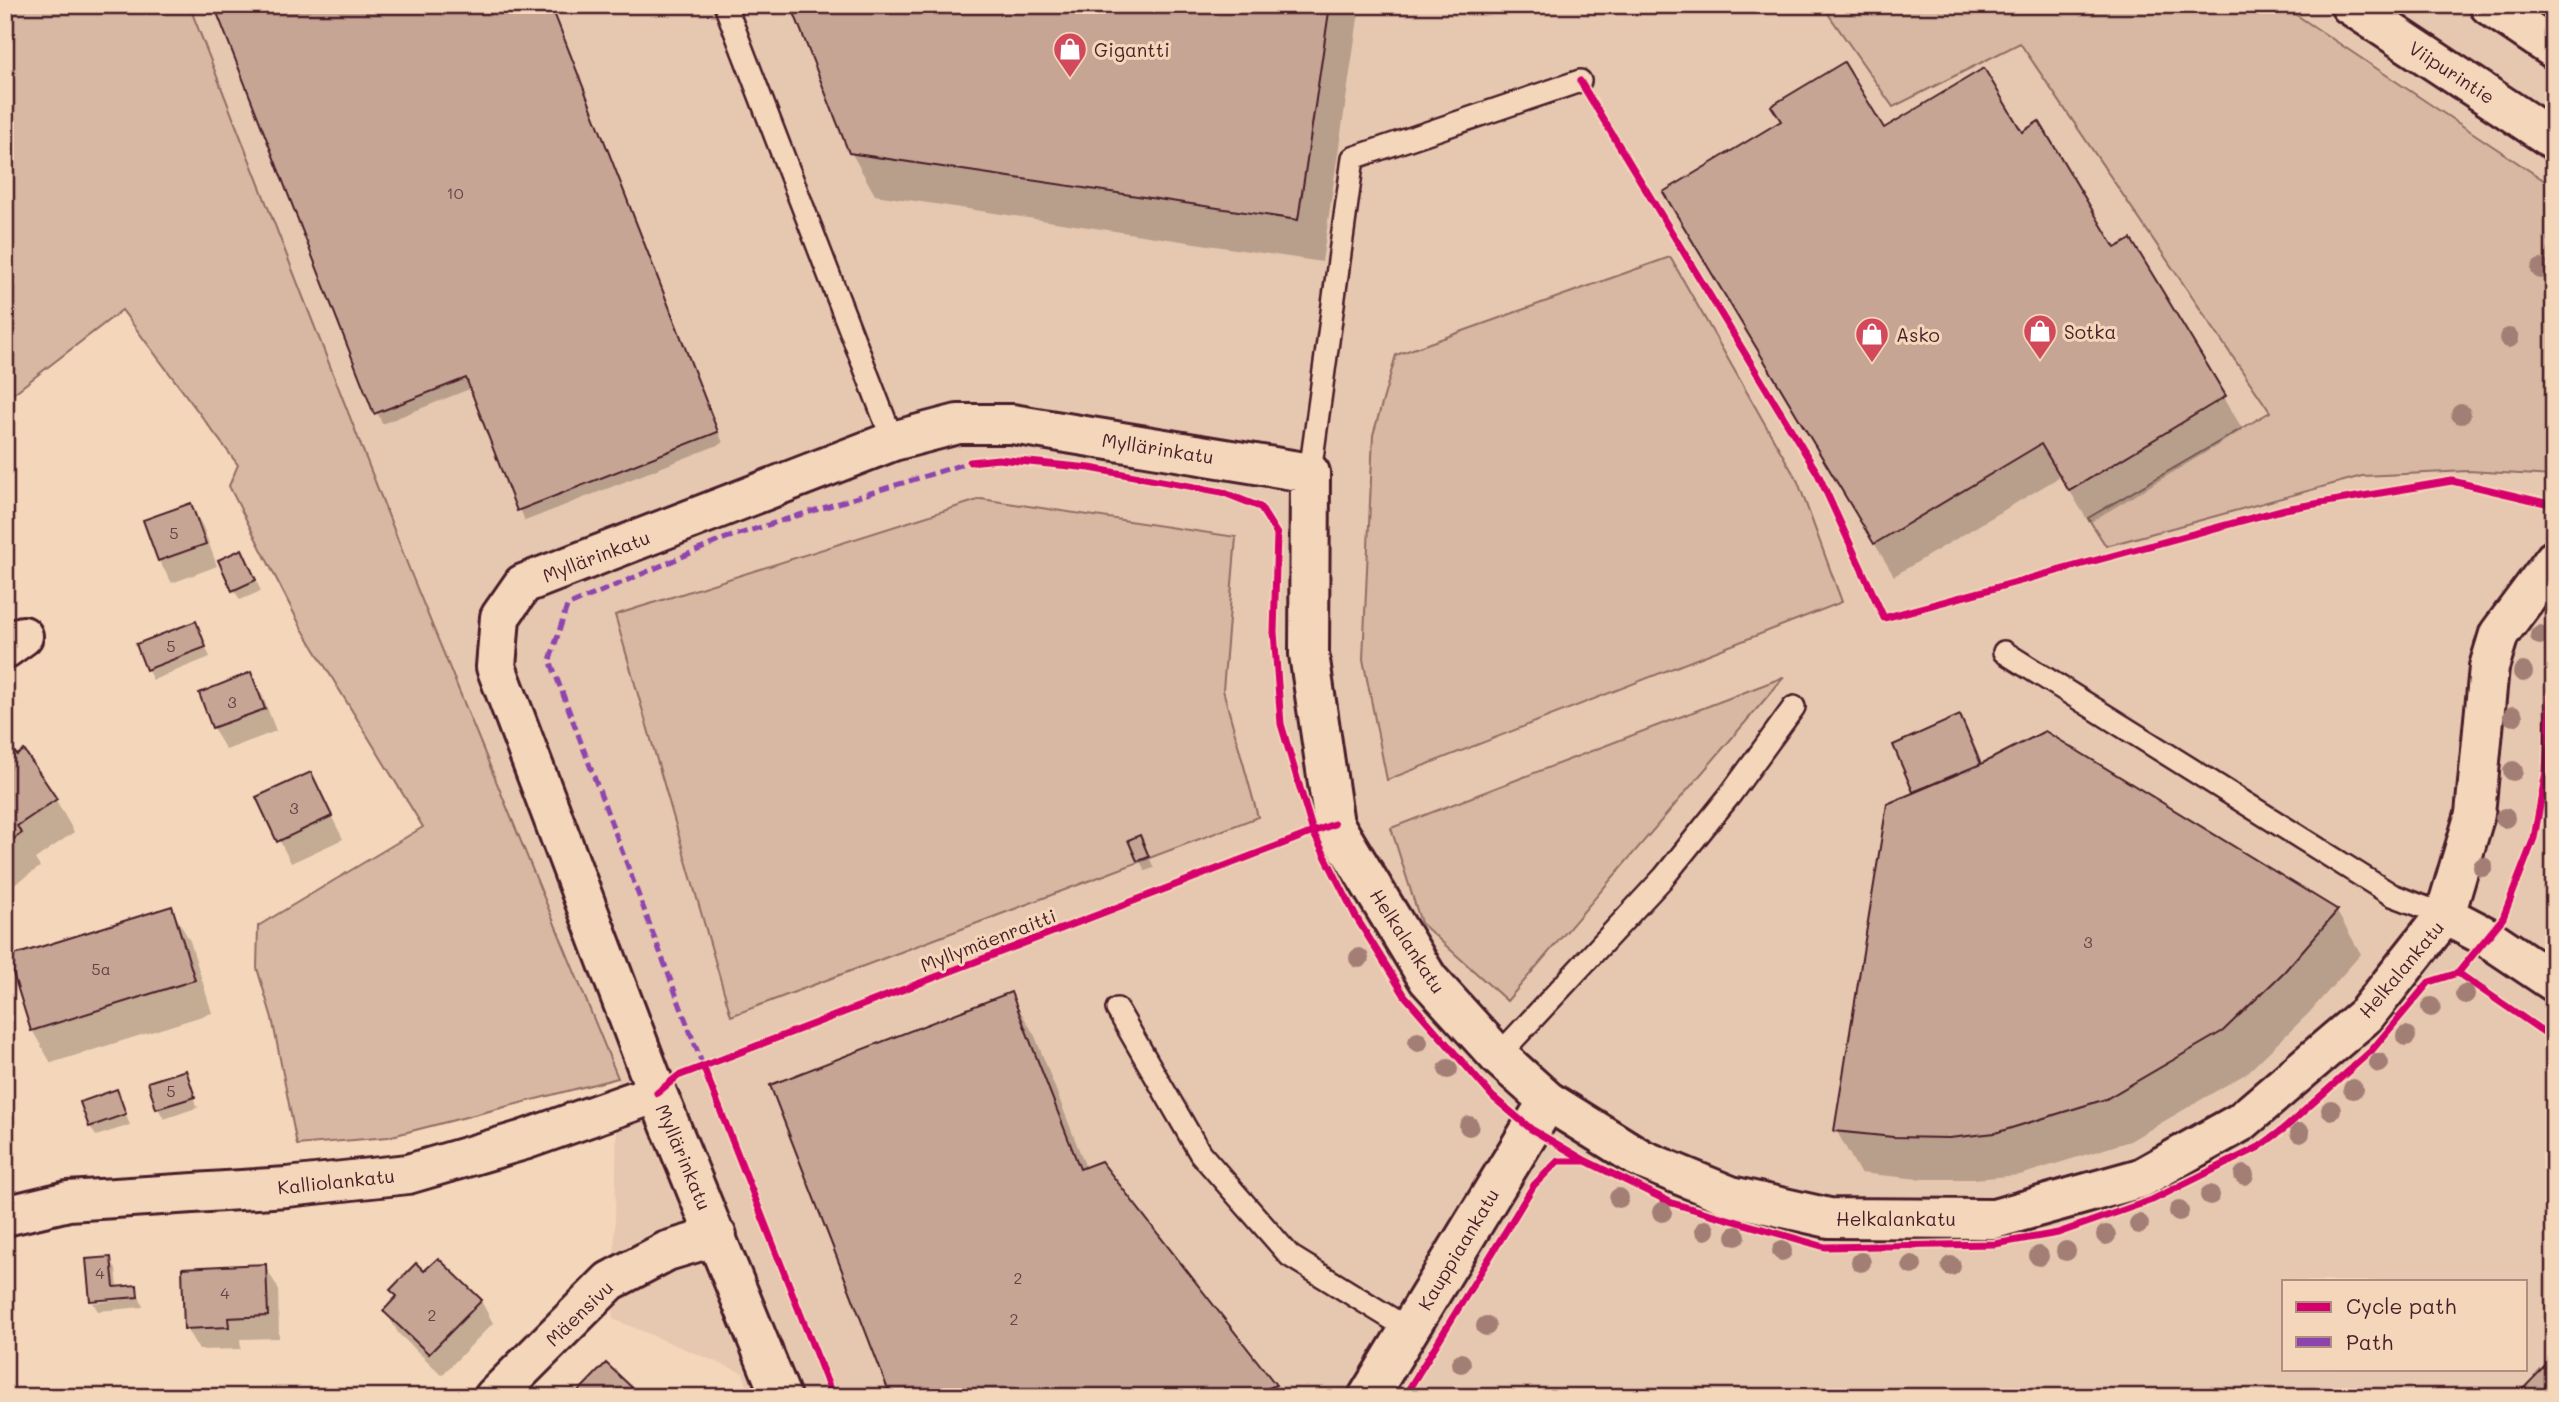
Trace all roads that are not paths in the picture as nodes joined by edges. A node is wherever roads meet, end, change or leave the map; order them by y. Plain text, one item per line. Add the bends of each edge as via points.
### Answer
1 (725, 5) edge
2 (2350, 5) edge
3 (2489, 5) edge
4 (2554, 49) edge
5 (1580, 81) dead end
6 (2554, 140) edge
7 (893, 441) junction
8 (1310, 473) junction
9 (2554, 560) edge
10 (2004, 652) dead end
11 (1794, 707) dead end
12 (2445, 915) junction
13 (2554, 982) edge
14 (1117, 1009) dead end
15 (1498, 1056) junction
16 (657, 1093) junction
17 (1548, 1101) junction
18 (5, 1216) edge
19 (718, 1236) junction
20 (1410, 1330) junction
21 (494, 1397) edge
22 (781, 1397) edge
23 (1368, 1397) edge

1 - 7 lane
2 - 6 street, Viipurintie
3 - 4 street
5 - 8 lane via 1353,158
7 - 8 street, Myllärinkatu via 958,424 1012,424
7 - 16 street, Myllärinkatu via 523,584 500,617 496,667
8 - 15 street, Helkalankatu via 1309,654 1334,824 1428,979
9 - 12 street, Helkalankatu via 2499,634 2489,667 2475,814
10 - 12 lane via 2392,895
11 - 15 lane via 1664,877
12 - 13 street
12 - 17 street, Helkalankatu via 2366,1015 2241,1122 2141,1178 1994,1219 1829,1218 1731,1196 1641,1159
14 - 20 lane via 1200,1153 1290,1256
15 - 17 street, Helkalankatu
16 - 18 street, Kalliolankatu via 524,1140 408,1174 68,1201
16 - 19 street, Myllärinkatu
17 - 20 street, Kauppiaankatu
19 - 21 street, Mäensivu via 667,1251 610,1282
19 - 22 street, Myllärinkatu
20 - 23 street, Kauppiaankatu

